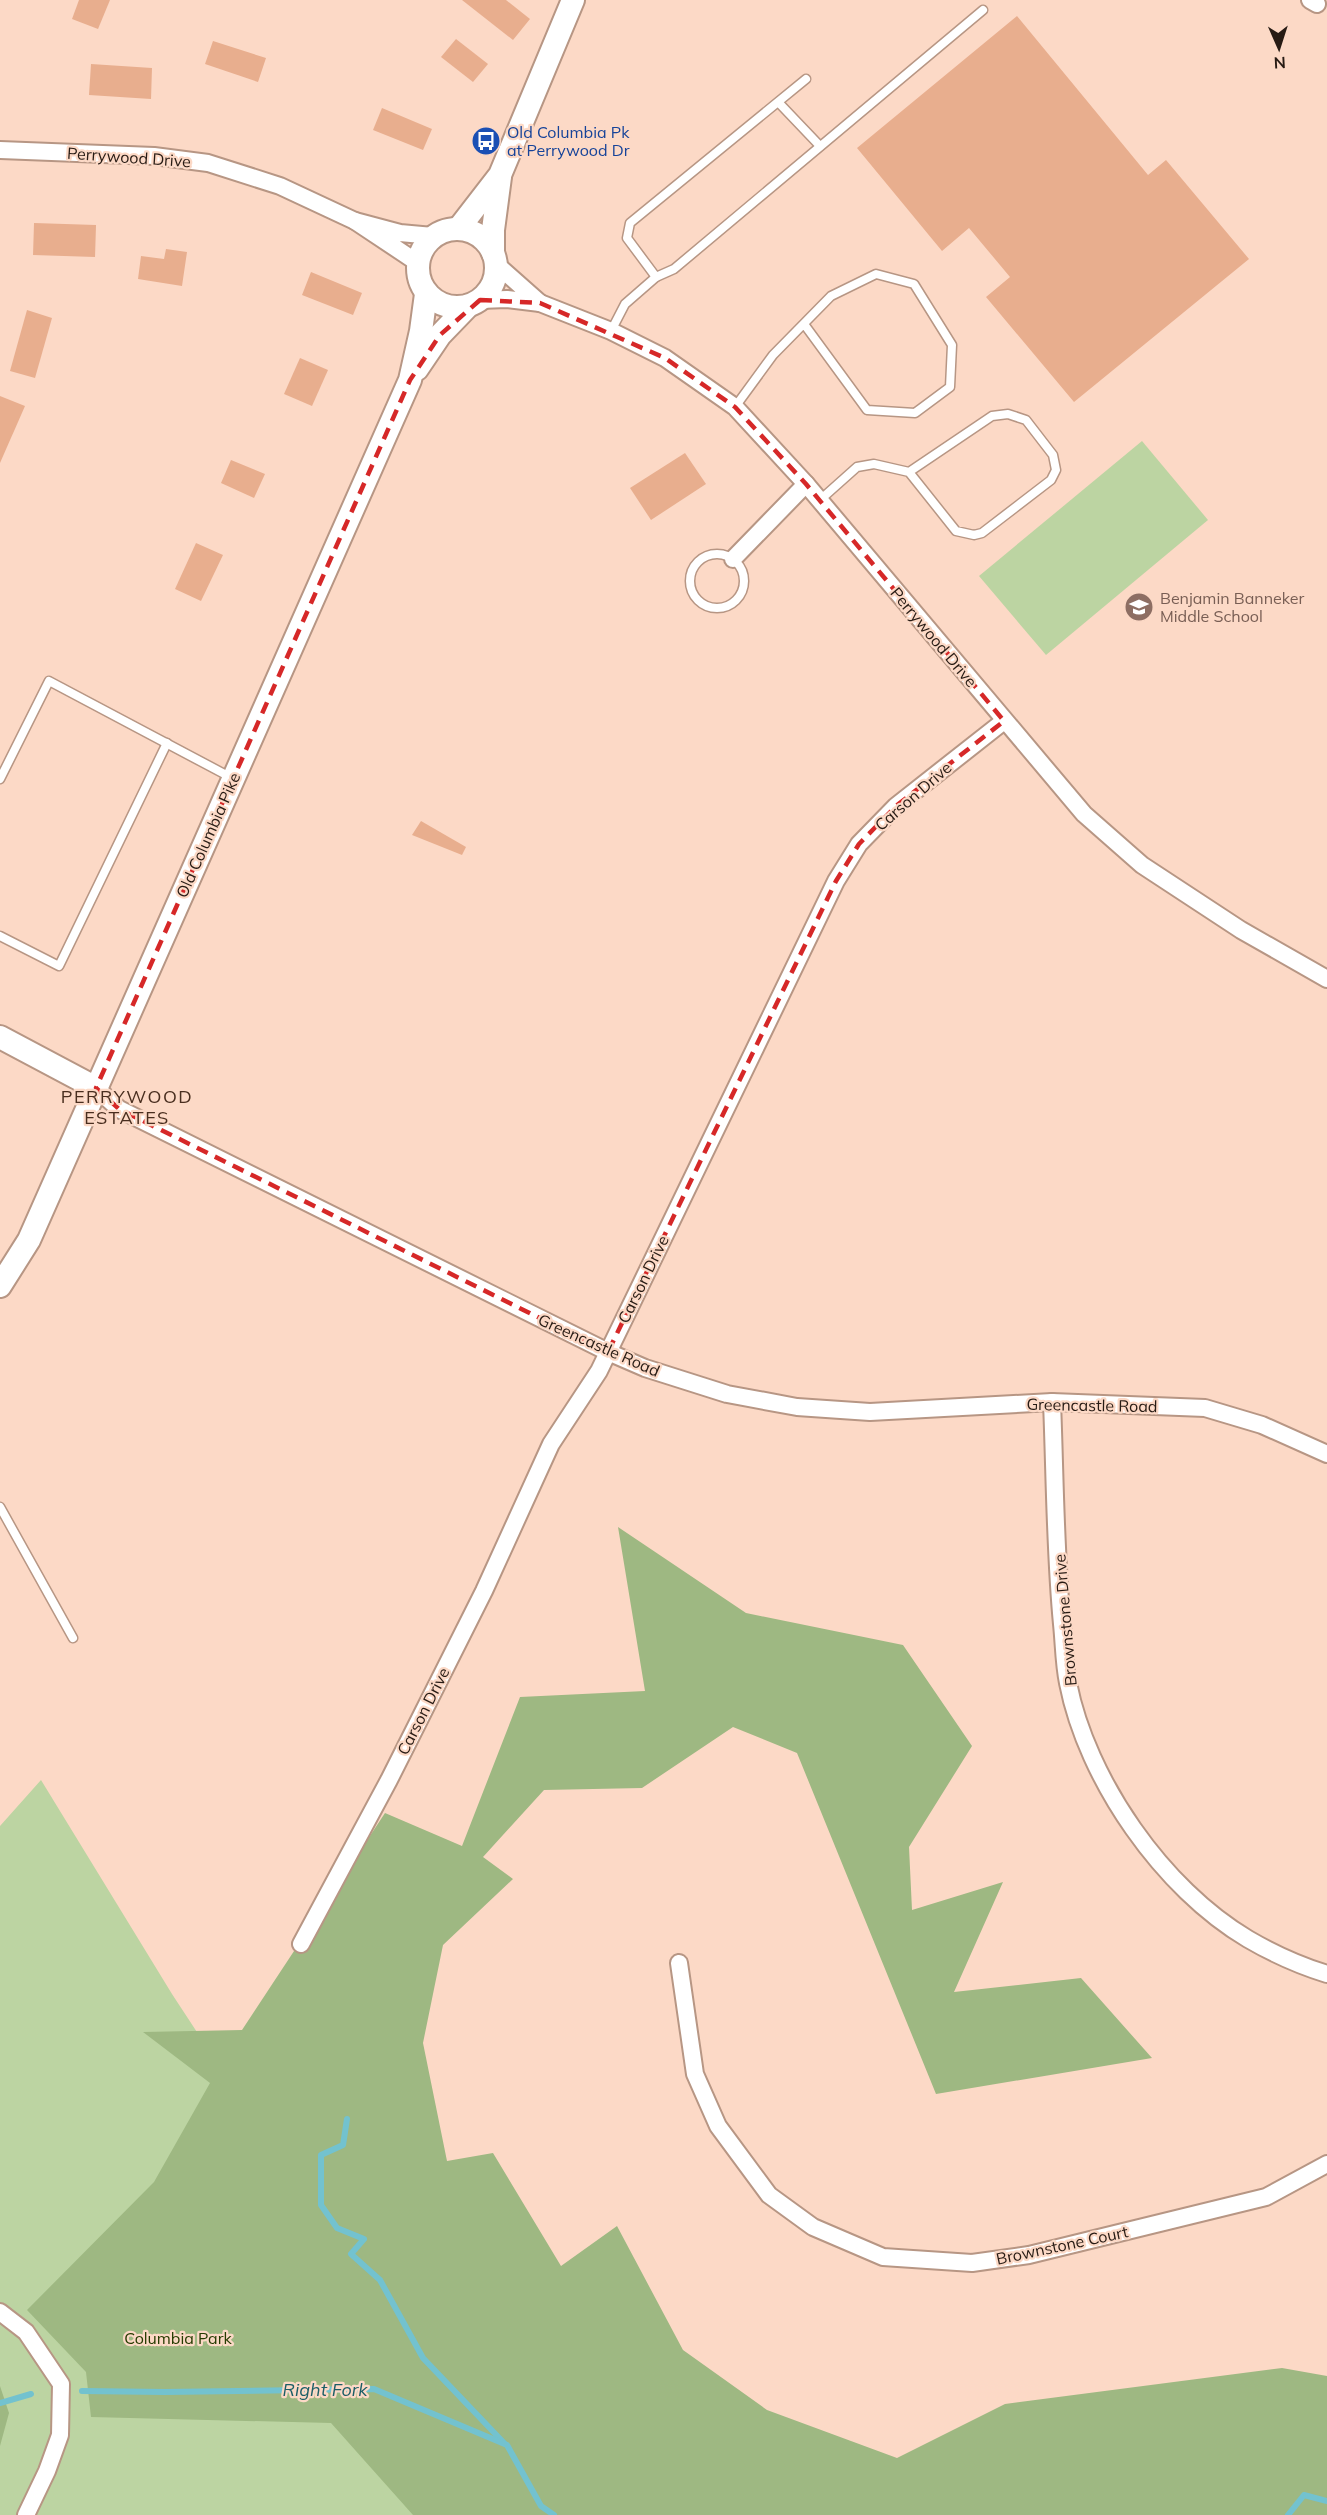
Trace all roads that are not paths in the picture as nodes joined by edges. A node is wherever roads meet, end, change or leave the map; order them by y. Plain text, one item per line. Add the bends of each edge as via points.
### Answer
1 (573, 0) edge
2 (983, 10) dead end
3 (806, 79) dead end
4 (779, 103) junction
5 (820, 146) junction
6 (0, 150) edge
7 (500, 176) junction
8 (354, 221) junction
9 (459, 228) junction
10 (433, 236) junction
11 (494, 258) junction
12 (418, 263) junction
13 (656, 277) junction
14 (426, 294) junction
15 (474, 303) junction
16 (540, 303) junction
17 (804, 324) junction
18 (611, 331) junction
19 (410, 380) junction
20 (735, 407) junction
21 (909, 472) junction
22 (806, 484) junction
23 (820, 500) junction
24 (733, 559) junction
25 (1004, 721) junction
26 (167, 743) junction
27 (233, 778) junction
28 (0, 779) edge
29 (0, 936) edge
30 (1327, 979) edge
31 (0, 1036) edge
32 (96, 1088) junction
33 (0, 1286) edge
34 (608, 1352) junction
35 (1052, 1402) junction
36 (1327, 1454) edge
37 (0, 1507) edge
38 (73, 1638) dead end
39 (301, 1944) dead end
40 (679, 1963) dead end
41 (1327, 1974) edge
42 (1327, 2164) edge
43 (0, 2312) edge
44 (26, 2515) edge

1 - 7 main road
2 - 5 lane
3 - 4 lane
4 - 5 lane
4 - 13 lane via 630,223 627,238
5 - 13 lane via 674,269
6 - 8 street, Perrywood Drive via 154,156 208,163 280,186
7 - 9 main road
7 - 11 main road via 493,230
8 - 10 street, Perrywood Drive via 400,233
8 - 12 street, Perrywood Drive
9 - 10 main road
9 - 11 main road via 482,237
10 - 12 main road via 424,245
11 - 15 main road via 495,277 490,290
11 - 16 street, Perrywood Drive
12 - 14 main road
13 - 18 lane via 625,304
14 - 15 main road via 454,308
14 - 19 main road, Old Columbia Pike
15 - 16 street, Perrywood Drive via 507,299
15 - 19 main road, Old Columbia Pike via 440,335
16 - 18 street, Perrywood Drive
17 - 17 lane via 831,296 876,274 914,284 952,345 950,387 915,413 867,410
17 - 20 lane via 773,355
18 - 20 street, Perrywood Drive via 665,358
19 - 27 main road, Old Columbia Pike
20 - 22 street, Perrywood Drive
21 - 21 lane via 956,531 974,536 1051,480 1056,470 1053,455 1026,420 1008,414 992,416
21 - 23 lane via 874,464 857,467
22 - 23 street, Perrywood Drive
22 - 24 street
23 - 25 street, Perrywood Drive
24 - 24 lane via 743,573 740,597 725,608 700,603 694,597 690,579 698,562 715,554
25 - 30 street, Perrywood Drive via 1084,814 1142,865
25 - 34 street, Carson Drive via 896,806 859,844 836,881
26 - 27 lane
26 - 28 lane via 49,681
26 - 29 lane via 59,966
27 - 32 main road, Old Columbia Pike
31 - 32 main road, Greencastle Road
32 - 33 main road, Old Columbia Pike via 29,1240
32 - 34 street, Greencastle Road via 119,1109
34 - 35 street, Greencastle Road via 727,1394 797,1407 870,1412
34 - 39 street, Carson Drive via 551,1444 479,1601
35 - 36 street, Greencastle Road via 1205,1408 1262,1425
35 - 41 street, Brownstone Drive via 1068,1683 1089,1752 1115,1804 1168,1872 1203,1906 1248,1940
37 - 38 lane
40 - 42 street, Brownstone Court via 695,2074 718,2126 769,2195 813,2227 884,2257 972,2263 1029,2255 1266,2197
43 - 44 street via 26,2332 61,2384 60,2435

